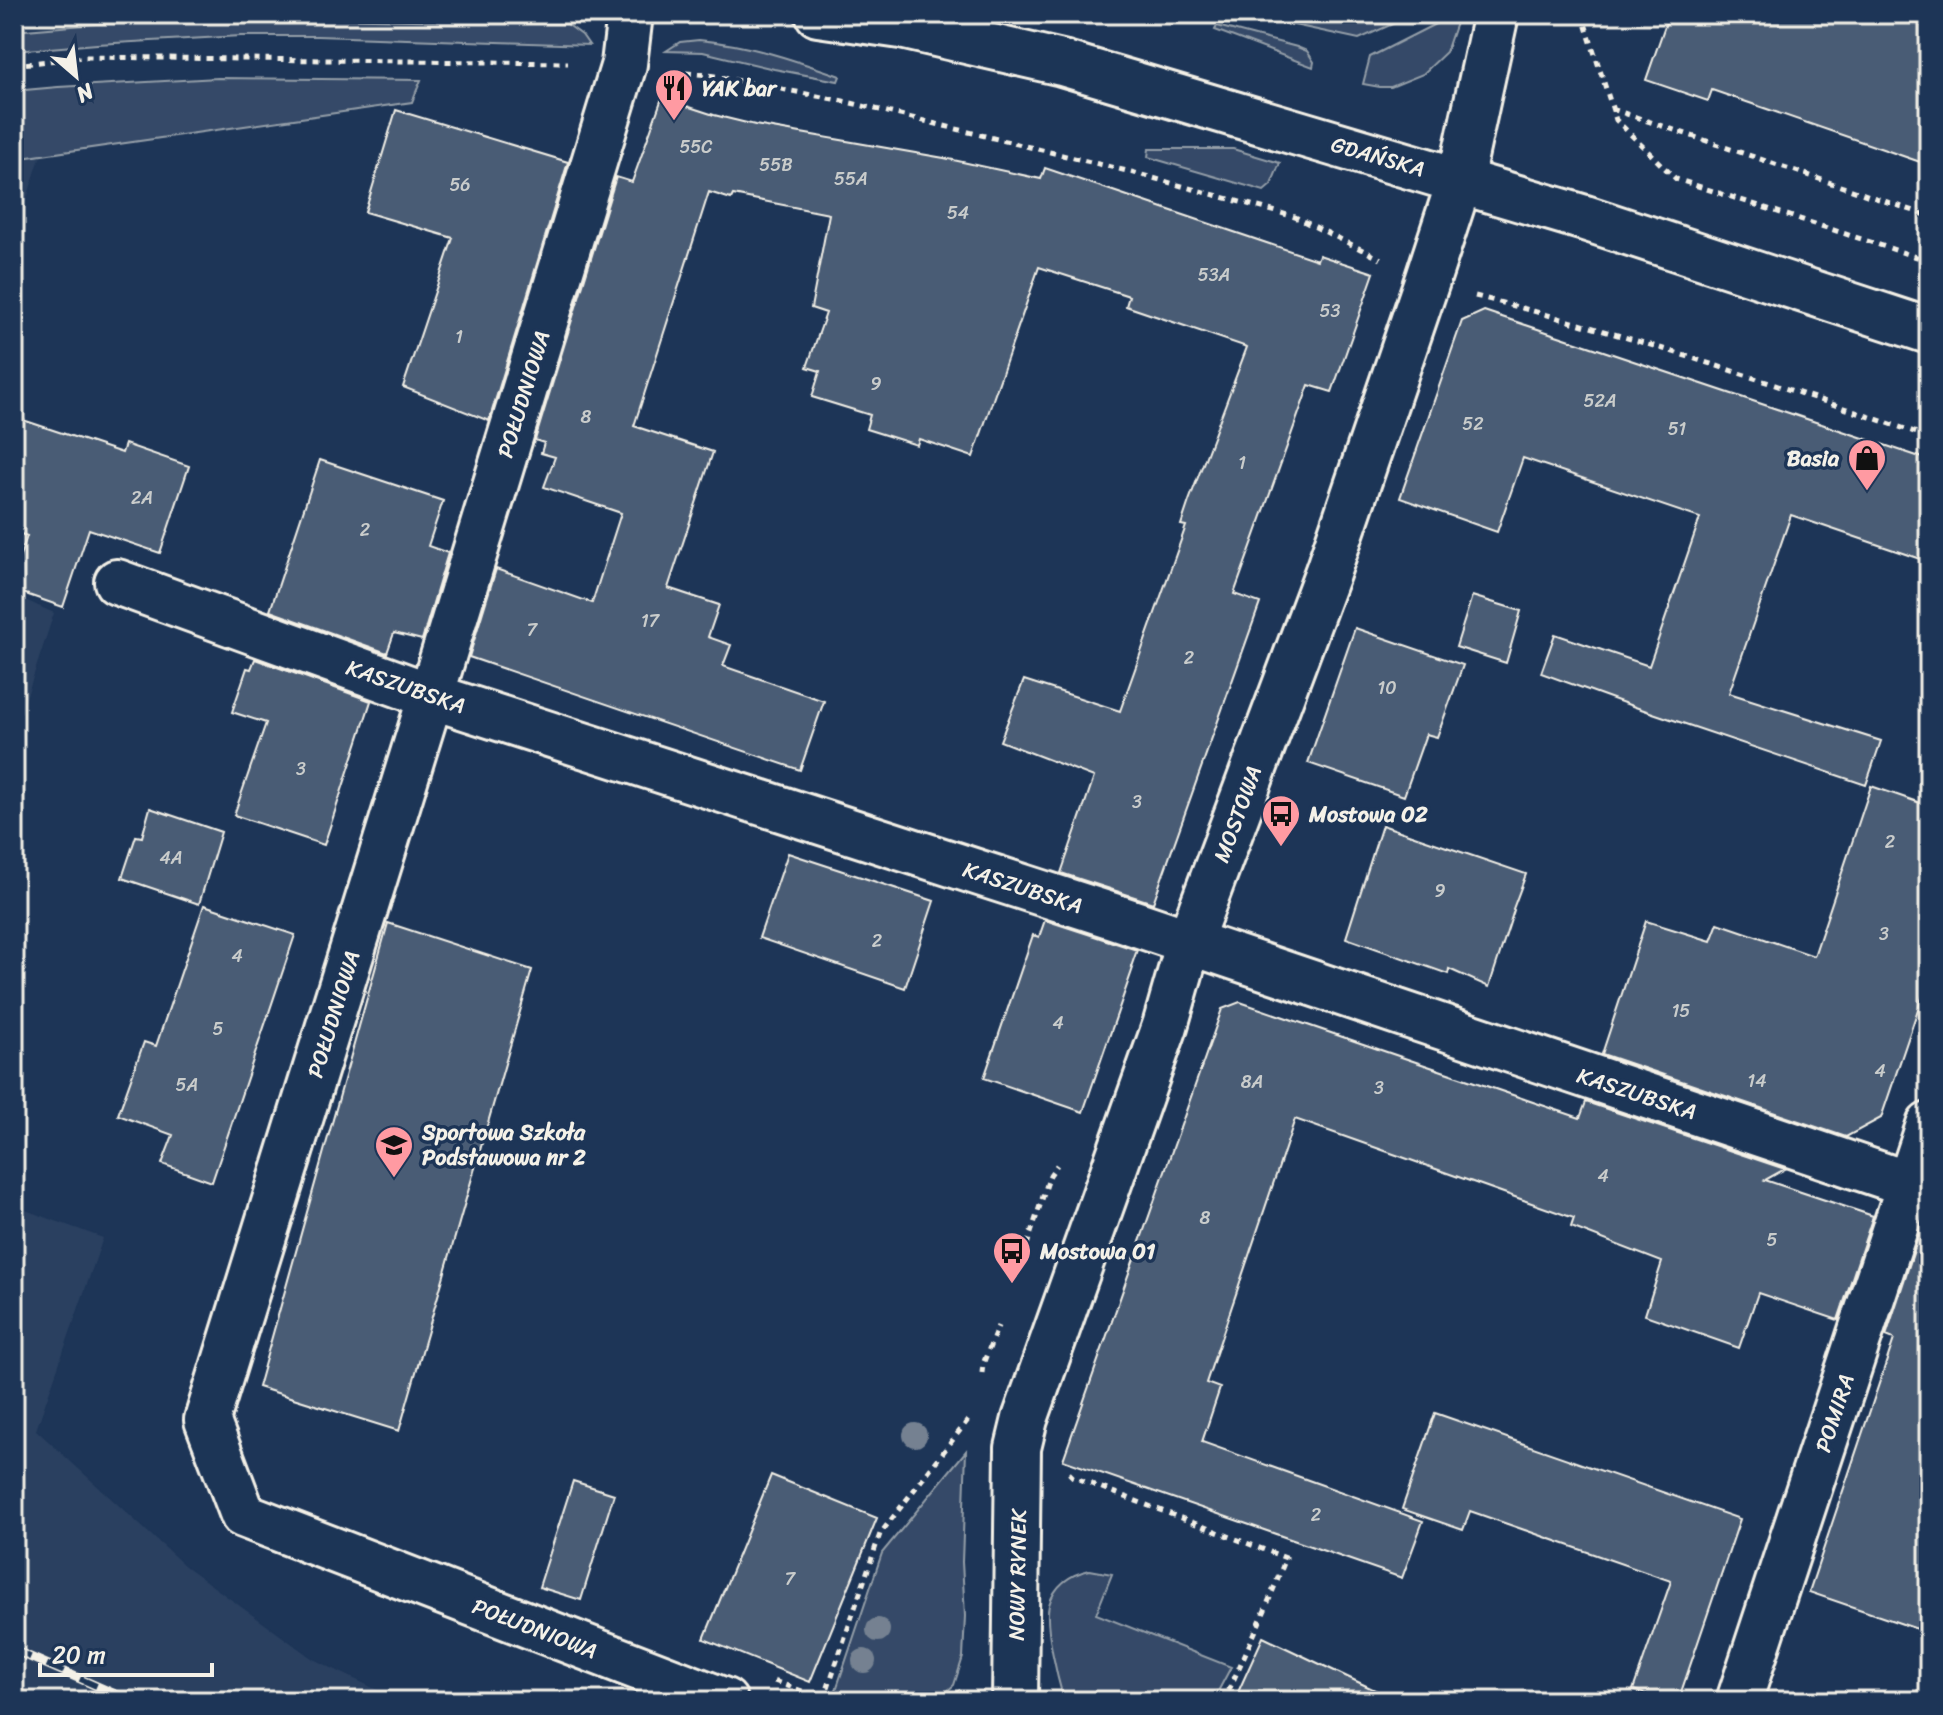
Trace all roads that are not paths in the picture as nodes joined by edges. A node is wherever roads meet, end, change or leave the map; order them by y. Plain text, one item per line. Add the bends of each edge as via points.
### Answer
1 (630, 14) edge
2 (818, 14) edge
3 (1496, 14) edge
4 (1460, 180) junction
5 (1929, 331) edge
6 (117, 582) dead end
7 (431, 696) junction
8 (1189, 942) junction
9 (1929, 1125) edge
10 (1920, 1187) edge
11 (1018, 1448) joint
12 (725, 1701) edge
13 (1015, 1701) edge
14 (1739, 1701) edge

1 - 7 street, POŁUDNIOWA via 624,64
2 - 4 street, GDAŃSKA via 901,26 1062,63
3 - 4 street, MOSTOWA
4 - 5 street, GDAŃSKA
4 - 8 street, MOSTOWA via 1328,571
6 - 7 street, KASZUBSKA
7 - 8 street, KASZUBSKA
7 - 12 street, POŁUDNIOWA via 207,1420 243,1515
8 - 10 street, KASZUBSKA
8 - 11 street, MOSTOWA via 1165,1026
9 - 10 street, POMIRA
10 - 14 street, POMIRA
11 - 13 street, NOWY RYNEK

